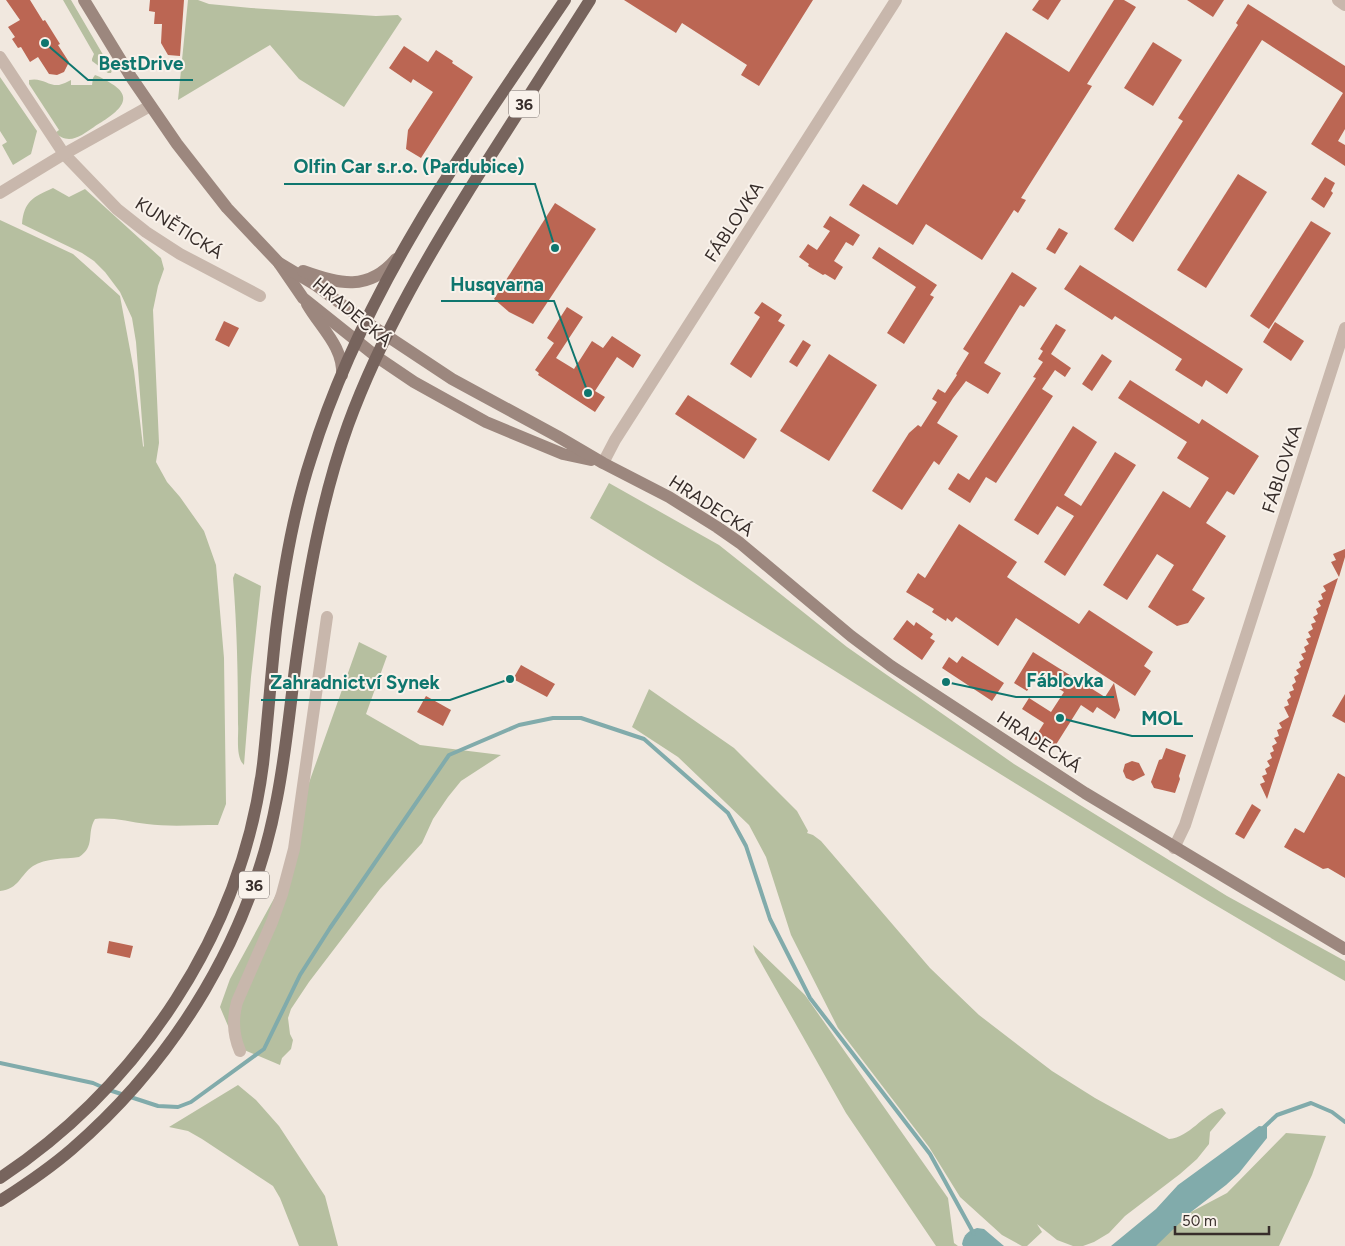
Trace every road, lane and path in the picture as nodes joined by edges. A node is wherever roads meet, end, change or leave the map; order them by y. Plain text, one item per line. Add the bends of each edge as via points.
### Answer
1 (84, 0) edge
2 (565, 0) edge
3 (590, 0) edge
4 (896, 0) edge
5 (1338, 0) edge
6 (1345, 5) edge
7 (0, 57) edge
8 (150, 106) junction
9 (64, 154) junction
10 (0, 193) edge
11 (399, 256) junction
12 (279, 263) junction
13 (260, 296) dead end
14 (303, 298) junction
15 (366, 322) junction
16 (1345, 328) edge
17 (386, 336) junction
18 (357, 340) junction
19 (377, 356) junction
20 (342, 374) junction
21 (603, 463) junction
22 (327, 617) dead end
23 (1174, 848) junction
24 (1345, 950) edge
25 (240, 1051) dead end
26 (0, 1178) edge
27 (0, 1201) edge

1 - 8 main road, HRADECKÁ
2 - 11 main road, 36
3 - 17 main road, 36 via 437,242
4 - 21 street, FÁBLOVKA
5 - 6 street
7 - 9 street, KUNĚTICKÁ
8 - 9 street
8 - 12 main road, HRADECKÁ via 227,208
9 - 10 street
9 - 13 street, KUNĚTICKÁ via 103,196 146,232 180,254
11 - 12 main road via 376,275 349,283 331,281
11 - 15 main road, 36
12 - 14 main road, HRADECKÁ
12 - 15 main road, HRADECKÁ
14 - 18 main road, HRADECKÁ
14 - 20 main road via 337,347 342,360
15 - 17 main road, HRADECKÁ
15 - 18 main road, 36
16 - 23 street, FÁBLOVKA via 1185,825
17 - 19 main road, 36
17 - 21 main road, HRADECKÁ via 452,379
18 - 19 main road, HRADECKÁ
18 - 20 main road, 36
19 - 21 main road, HRADECKÁ via 414,382 486,422 563,454
19 - 27 main road, 36 via 348,426 324,513 302,622 277,801 244,911 211,980 184,1024 138,1084 70,1151
20 - 26 main road, 36 via 299,500 276,627 263,766 242,859 226,903 194,971 152,1034 118,1077 52,1140
21 - 23 main road, HRADECKÁ via 669,497 717,527 891,666
22 - 25 street via 294,848 272,922 234,1012 234,1032
23 - 24 main road, HRADECKÁ

